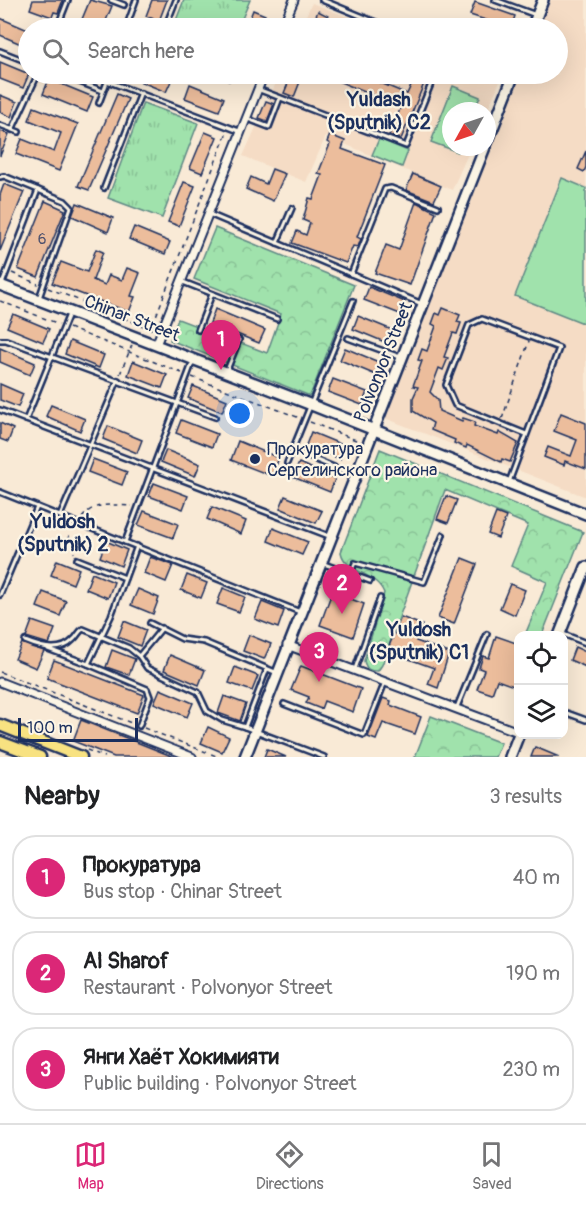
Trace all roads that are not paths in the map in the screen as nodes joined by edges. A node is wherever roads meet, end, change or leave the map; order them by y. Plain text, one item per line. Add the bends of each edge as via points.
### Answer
1 (68, 0) edge
2 (111, 0) edge
3 (136, 0) edge
4 (176, 0) edge
5 (294, 0) edge
6 (322, 0) edge
7 (495, 0) edge
8 (543, 0) edge
9 (124, 5) dead end
10 (537, 15) junction
11 (61, 18) edge
12 (130, 18) edge
13 (169, 18) edge
14 (286, 18) edge
15 (366, 18) edge
16 (536, 18) edge
17 (0, 51) edge
18 (18, 58) edge
19 (33, 84) edge
20 (85, 84) edge
21 (106, 84) edge
22 (116, 84) edge
23 (260, 84) edge
24 (431, 84) edge
25 (510, 84) edge
26 (258, 89) junction
27 (103, 91) junction
28 (141, 93) junction
29 (280, 98) junction
30 (99, 103) dead end
31 (246, 119) junction
32 (496, 120) edge
33 (0, 125) edge
34 (12, 130) junction
35 (20, 132) dead end
36 (241, 132) junction
37 (481, 156) edge
38 (0, 177) edge
39 (104, 188) dead end
40 (38, 190) junction
41 (438, 207) dead end
42 (292, 208) dead end
43 (208, 214) junction
44 (277, 243) junction
45 (351, 274) junction
46 (182, 281) junction
47 (1, 286) edge
48 (212, 294) junction
49 (38, 300) junction
50 (352, 301) dead end
51 (423, 305) junction
52 (70, 312) junction
53 (277, 319) dead end
54 (198, 330) dead end
55 (348, 338) dead end
56 (0, 340) edge
57 (239, 340) dead end
58 (156, 345) junction
59 (53, 356) junction
60 (402, 358) junction
61 (193, 359) junction
62 (226, 372) junction
63 (118, 380) junction
64 (179, 403) junction
65 (309, 404) junction
66 (0, 410) edge
67 (215, 417) dead end
68 (26, 420) junction
69 (374, 430) junction
70 (526, 434) junction
71 (90, 446) junction
72 (292, 450) junction
73 (286, 463) dead end
74 (153, 470) junction
75 (355, 475) junction
76 (508, 483) junction
77 (0, 492) edge
78 (37, 507) junction
79 (586, 514) edge
80 (60, 516) junction
81 (442, 535) dead end
82 (330, 537) junction
83 (125, 542) junction
84 (136, 546) junction
85 (76, 559) road end
86 (320, 562) junction
87 (586, 568) edge
88 (350, 574) junction
89 (125, 578) junction
90 (370, 581) dead end
91 (0, 595) edge
92 (380, 598) dead end
93 (300, 612) junction
94 (150, 623) dead end
95 (162, 628) junction
96 (560, 631) edge
97 (486, 634) dead end
98 (101, 635) junction
99 (568, 637) edge
100 (25, 641) dead end
101 (586, 643) edge
102 (287, 645) junction
103 (46, 648) junction
104 (140, 656) junction
105 (88, 664) junction
106 (267, 669) junction
107 (354, 670) junction
108 (277, 673) junction
109 (0, 682) edge
110 (385, 682) junction
111 (284, 704) dead end
112 (457, 709) junction
113 (568, 713) edge
114 (586, 720) edge
115 (0, 725) edge
116 (139, 726) road end
117 (245, 727) junction
118 (255, 729) junction
119 (514, 731) edge
120 (517, 739) edge
121 (0, 742) edge
122 (33, 756) edge
123 (81, 757) edge
124 (192, 757) edge
125 (245, 757) edge
126 (324, 757) edge
127 (510, 757) edge

1 - 11 lane
2 - 9 lane
3 - 12 lane
4 - 13 lane
5 - 14 street
6 - 15 lane
7 - 10 lane
8 - 10 street
10 - 16 street
17 - 18 lane
19 - 34 lane
20 - 27 lane
21 - 27 lane
22 - 28 lane
23 - 26 street
24 - 29 lane via 406,146
25 - 32 street
26 - 29 lane
26 - 31 street
27 - 30 lane
28 - 36 lane
28 - 39 lane
29 - 31 lane via 269,127
31 - 36 street
33 - 34 lane
34 - 35 lane
36 - 43 street
37 - 51 street, Polvonyor Street
38 - 40 lane
40 - 47 lane
40 - 49 lane via 71,207
41 - 45 lane via 385,189
42 - 44 lane
43 - 44 lane
43 - 46 street
44 - 45 lane
45 - 51 lane
46 - 48 lane
46 - 58 street
47 - 49 street, Chinar Street
48 - 53 lane
48 - 54 lane
49 - 52 street, Chinar Street
50 - 65 lane
51 - 60 street, Polvonyor Street
52 - 58 street, Chinar Street
52 - 59 lane
55 - 60 lane
56 - 59 lane
57 - 62 lane
58 - 61 street, Chinar Street
59 - 63 lane
59 - 68 lane
60 - 69 street, Polvonyor Street
61 - 62 street, Chinar Street
61 - 64 lane
62 - 65 street, Chinar Street
63 - 64 lane
63 - 71 lane
64 - 67 lane
64 - 74 lane
65 - 69 street, Chinar Street
65 - 72 lane
66 - 68 lane
68 - 71 lane
69 - 75 street, Polvonyor Street
69 - 76 street, Chinar Street
70 - 70 lane via 455,405 446,385 469,325 482,319 559,348
70 - 76 lane
71 - 74 lane
71 - 80 lane
72 - 73 lane
72 - 75 lane
74 - 82 lane
74 - 83 lane
75 - 82 street, Polvonyor Street
76 - 79 street, Chinar Street
77 - 78 lane
78 - 80 lane
78 - 91 lane
80 - 83 lane
81 - 88 lane via 423,582 355,563
82 - 86 street, Polvonyor Street
83 - 84 lane
84 - 89 lane
84 - 93 lane
85 - 89 lane
86 - 88 lane
86 - 93 street, Polvonyor Street
87 - 96 street
88 - 90 lane
89 - 98 lane
92 - 107 lane
93 - 102 street, Polvonyor Street
94 - 95 lane
95 - 104 lane
95 - 106 lane
97 - 112 lane
98 - 103 lane via 83,629 73,641
98 - 104 lane
98 - 105 lane
99 - 101 lane
100 - 103 lane
102 - 107 street
102 - 108 street, Polvonyor Street
103 - 105 lane
104 - 117 lane via 147,668 198,692 207,711
105 - 116 lane via 147,689 150,698
106 - 108 lane
106 - 117 lane
107 - 110 street
108 - 118 street, Polvonyor Street
109 - 124 street
110 - 111 lane via 364,735
110 - 112 street
112 - 119 street
113 - 114 lane
115 - 123 main road
117 - 118 lane
118 - 125 street, Polvonyor Street
118 - 126 lane
120 - 127 street
121 - 122 main road

